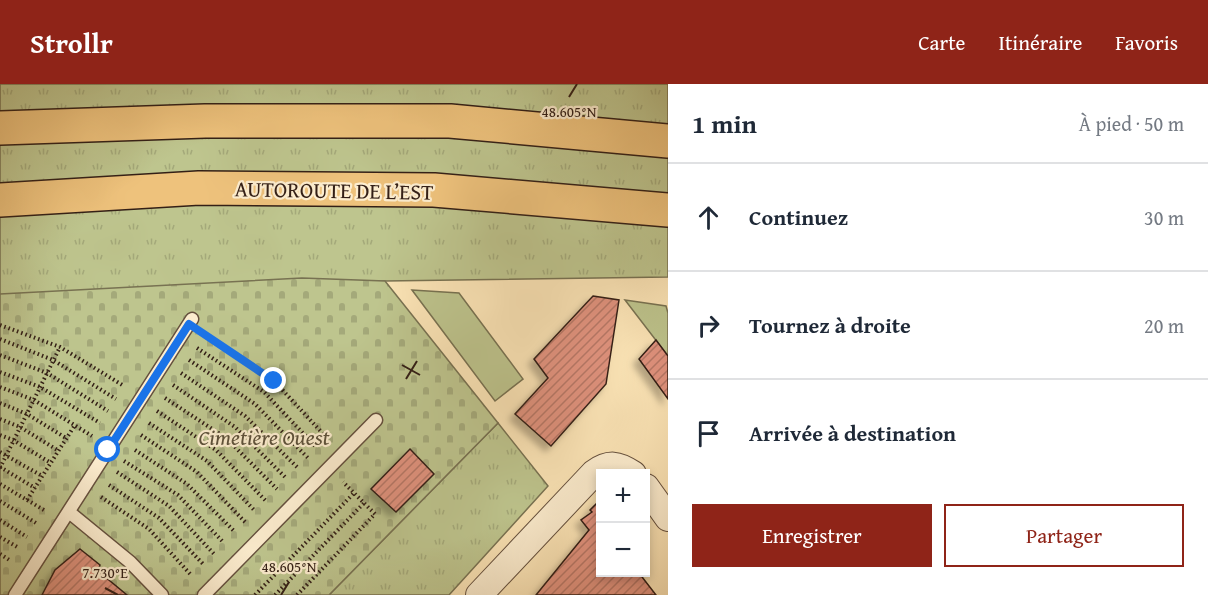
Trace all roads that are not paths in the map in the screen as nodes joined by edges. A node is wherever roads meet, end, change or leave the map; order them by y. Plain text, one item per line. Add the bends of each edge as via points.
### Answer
1 (0, 128) edge
2 (668, 141) edge
3 (0, 200) edge
4 (668, 210) edge
5 (191, 322) road end
6 (376, 420) dead end
7 (600, 469) edge
8 (624, 469) edge
9 (596, 472) edge
10 (650, 494) edge
11 (66, 517) junction
12 (668, 518) edge
13 (205, 594) edge
14 (15, 595) edge
15 (162, 595) edge
16 (479, 595) edge

1 - 2 highway via 206,121 450,121
3 - 4 highway, AUTOROUTE DE L’EST via 199,188 434,190
5 - 11 lane
6 - 13 lane
7 - 8 street via 614,464
9 - 16 street
10 - 12 street
11 - 14 lane
11 - 15 lane via 130,562

